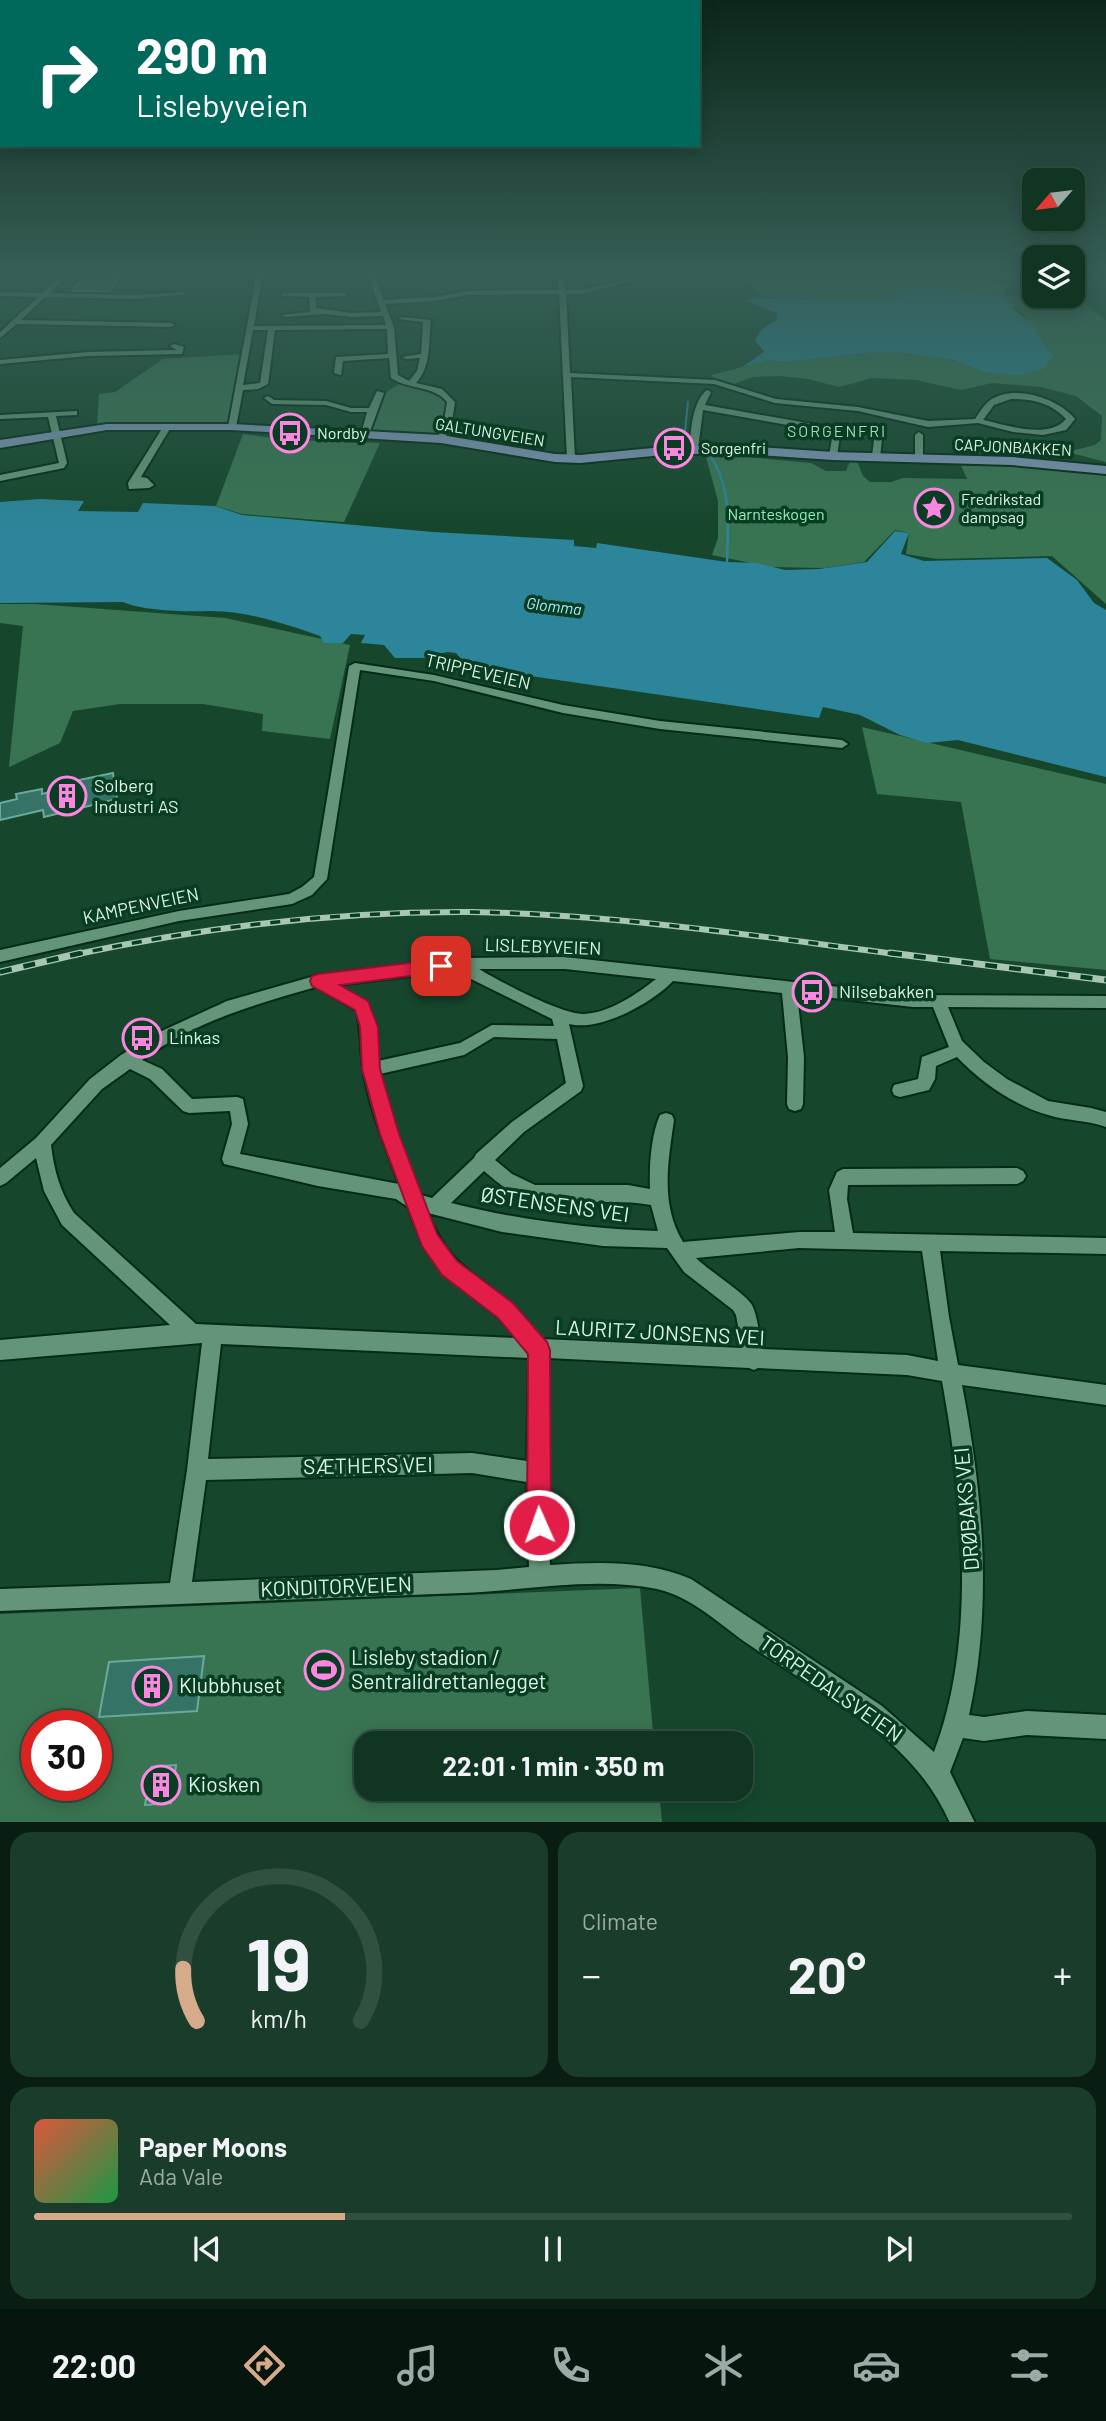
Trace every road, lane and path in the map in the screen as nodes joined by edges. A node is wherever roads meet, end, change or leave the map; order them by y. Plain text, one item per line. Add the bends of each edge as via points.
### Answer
1 (55, 357) edge
2 (244, 357) edge
3 (268, 357) edge
4 (373, 357) edge
5 (391, 357) edge
6 (424, 357) edge
7 (566, 357) edge
8 (0, 362) edge
9 (338, 373) dead end
10 (567, 376) junction
11 (411, 384) junction
12 (239, 388) junction
13 (706, 392) dead end
14 (380, 393) dead end
15 (268, 398) dead end
16 (701, 407) junction
17 (372, 410) junction
18 (74, 413) dead end
19 (52, 415) junction
20 (0, 416) edge
21 (978, 421) junction
22 (167, 426) junction
23 (232, 427) junction
24 (57, 434) junction
25 (365, 434) junction
26 (919, 435) dead end
27 (441, 439) junction
28 (878, 439) dead end
29 (0, 443) edge
30 (694, 449) junction
31 (833, 456) junction
32 (876, 457) junction
33 (919, 458) junction
34 (571, 459) junction
35 (1106, 470) edge
36 (0, 478) edge
37 (136, 480) dead end
38 (842, 744) dead end
39 (292, 899) joint
40 (0, 956) edge
41 (460, 964) junction
42 (669, 975) junction
43 (318, 981) junction
44 (789, 986) junction
45 (939, 1001) junction
46 (1106, 1002) edge
47 (559, 1015) junction
48 (562, 1033) junction
49 (959, 1050) junction
50 (127, 1060) junction
51 (371, 1069) junction
52 (900, 1090) dead end
53 (795, 1104) dead end
54 (666, 1120) dead end
55 (1106, 1120) edge
56 (42, 1143) junction
57 (482, 1159) junction
58 (1017, 1176) dead end
59 (0, 1178) edge
60 (657, 1198) junction
61 (415, 1202) junction
62 (436, 1206) junction
63 (845, 1240) junction
64 (930, 1243) junction
65 (675, 1245) junction
66 (1106, 1246) edge
67 (202, 1335) junction
68 (0, 1350) edge
69 (539, 1350) junction
70 (754, 1360) junction
71 (951, 1372) junction
72 (1106, 1395) edge
73 (197, 1470) junction
74 (537, 1473) junction
75 (540, 1576) junction
76 (672, 1583) joint
77 (179, 1593) junction
78 (0, 1600) edge
79 (953, 1725) junction
80 (1106, 1727) edge
81 (937, 1773) junction
82 (963, 1822) edge

1 - 8 street
2 - 12 street
3 - 12 street via 264,384
4 - 9 street via 339,359
5 - 11 street via 394,376
6 - 11 street via 420,374
7 - 10 street
10 - 21 street via 694,379 724,383 789,404 858,409 916,423
10 - 34 street
11 - 27 street via 440,391 451,402
12 - 23 street
13 - 16 street
14 - 17 street
15 - 17 street via 272,402
16 - 30 street
16 - 31 street via 838,431
17 - 25 street
18 - 19 street
19 - 20 street
19 - 24 street
21 - 21 street via 991,403 1016,397 1052,404 1071,419 1068,425 1043,432
22 - 23 main road, GALTUNGVEIEN
22 - 24 main road, GALTUNGVEIEN
22 - 37 street
23 - 25 main road, GALTUNGVEIEN
24 - 29 main road, GALTUNGVEIEN
24 - 36 street via 61,466
25 - 27 main road, GALTUNGVEIEN
26 - 33 street
27 - 34 main road, GALTUNGVEIEN
28 - 32 street
30 - 31 main road, GALTUNGVEIEN
30 - 34 main road, GALTUNGVEIEN
31 - 32 main road, GALTUNGVEIEN
32 - 33 main road, GALTUNGVEIEN
33 - 35 main road, CAPJONBAKKEN
38 - 39 street, TRIPPEVEIEN via 648,723 355,666 320,879
39 - 40 street, KAMPENVEIEN via 179,916
41 - 42 street, LISLEBYVEIEN via 565,964
41 - 43 street, LISLEBYVEIEN
41 - 47 street
42 - 44 street, LISLEBYVEIEN
42 - 47 street via 653,991 590,1018
43 - 50 street, LISLEBYVEIEN via 232,1005
43 - 51 street via 362,1006 369,1027
44 - 45 street, LISLEBYVEIEN
44 - 53 street
45 - 46 street, LISLEBYVEIEN
45 - 49 street
47 - 48 street
48 - 51 street via 492,1031 464,1049
48 - 57 street via 575,1086
49 - 52 street via 928,1062 923,1085
49 - 55 street via 1038,1104
50 - 56 street, LISLEBYVEIEN via 96,1084
50 - 61 street, ØSTENSENS VEI via 156,1074 189,1105 237,1104 240,1124 230,1159 400,1192
51 - 61 street
54 - 60 street
56 - 59 street, LISLEBYVEIEN
56 - 67 street via 55,1200 68,1219
57 - 60 street via 506,1180 534,1193 628,1193
57 - 62 street
58 - 63 street via 844,1177 838,1192
60 - 65 street via 660,1219
61 - 62 street, ØSTENSENS VEI
61 - 69 street via 439,1255 505,1310
62 - 65 street, ØSTENSENS VEI via 541,1230
63 - 64 street, ØSTENSENS VEI
63 - 65 street, ØSTENSENS VEI
64 - 66 street, ØSTENSENS VEI
64 - 71 street, DRØBAKS VEI
65 - 70 street via 704,1281 745,1311
67 - 68 street, LAURITZ JONSENS VEI
67 - 69 street, LAURITZ JONSENS VEI
67 - 73 street
69 - 70 street, LAURITZ JONSENS VEI
69 - 74 street
70 - 71 street, LAURITZ JONSENS VEI via 907,1365
71 - 72 street, LAURITZ JONSENS VEI
71 - 79 street, DRØBAKS VEI via 973,1550 969,1639
73 - 74 street, SÆTHERS VEI via 472,1463
73 - 77 street
74 - 75 street
75 - 76 street, KONDITORVEIEN via 651,1577
75 - 77 street, KONDITORVEIEN
76 - 81 street, TORPEDALSVEIEN via 710,1603 879,1717
77 - 78 street, KONDITORVEIEN
79 - 80 street
79 - 81 street, DRØBAKS VEI
81 - 82 street, TORPEDALSVEIEN

